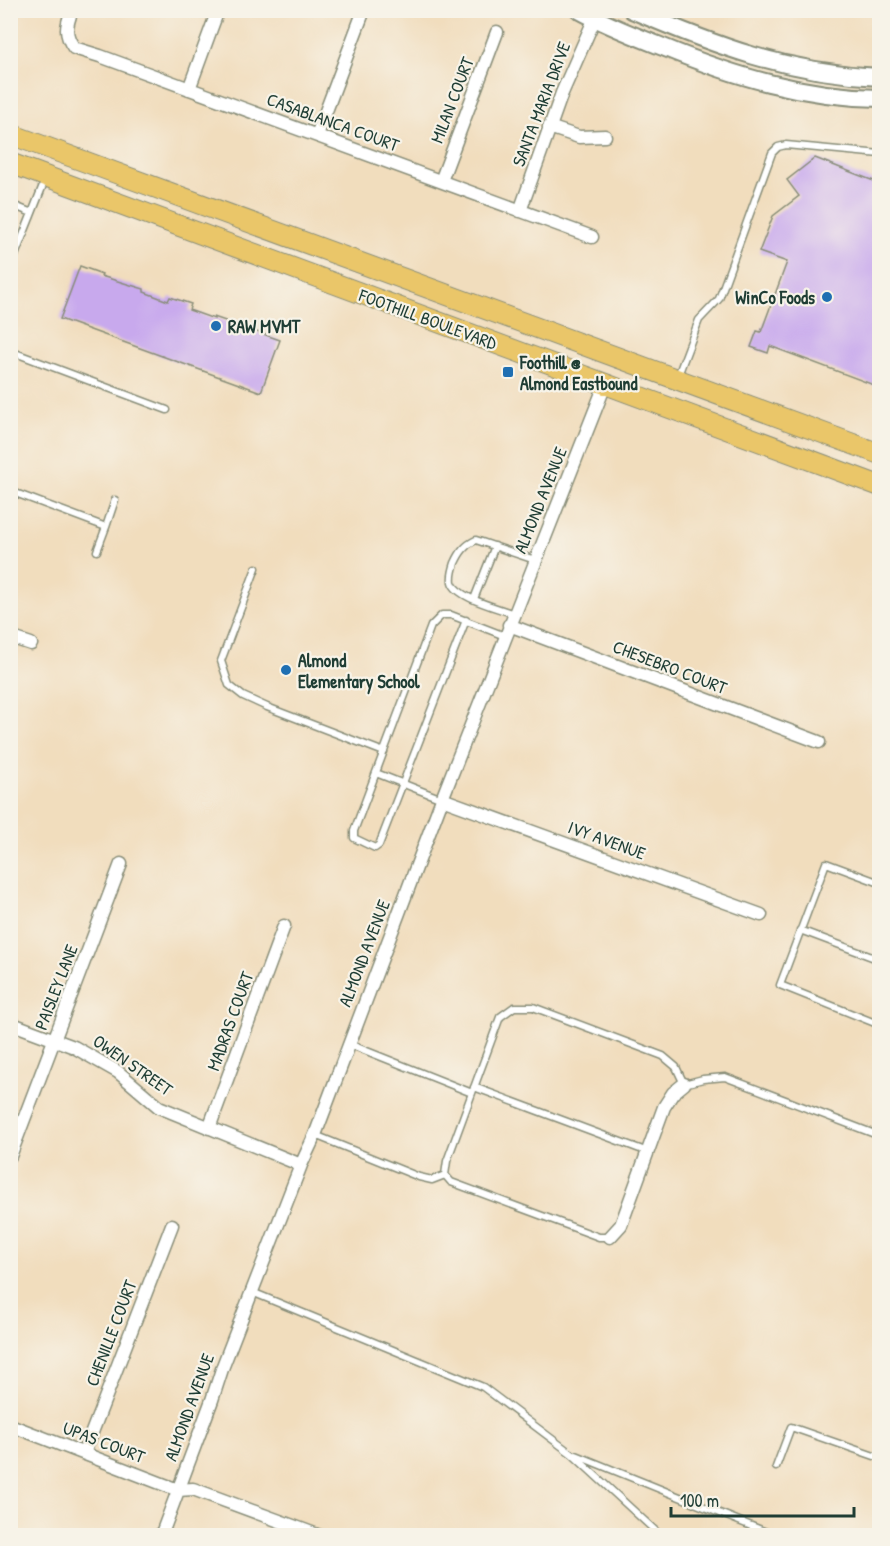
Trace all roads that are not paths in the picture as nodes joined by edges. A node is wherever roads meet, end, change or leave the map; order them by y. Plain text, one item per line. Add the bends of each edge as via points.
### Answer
1 (72, 10) edge
2 (218, 10) edge
3 (363, 10) edge
4 (632, 10) edge
5 (590, 13) edge
6 (497, 32) dead end
7 (879, 77) edge
8 (189, 88) junction
9 (879, 98) edge
10 (549, 127) junction
11 (10, 134) edge
12 (317, 135) junction
13 (605, 136) dead end
14 (879, 154) edge
15 (10, 163) edge
16 (46, 176) junction
17 (441, 181) junction
18 (10, 204) edge
19 (520, 211) junction
20 (32, 213) junction
21 (592, 237) dead end
22 (10, 268) edge
23 (10, 351) edge
24 (676, 379) junction
25 (605, 385) junction
26 (167, 410) dead end
27 (749, 437) junction
28 (879, 454) edge
29 (879, 463) edge
30 (879, 486) edge
31 (10, 491) edge
32 (115, 500) dead end
33 (106, 526) junction
34 (495, 546) junction
35 (97, 551) dead end
36 (535, 560) junction
37 (256, 568) dead end
38 (474, 599) junction
39 (466, 621) junction
40 (510, 625) junction
41 (10, 637) edge
42 (31, 644) dead end
43 (819, 742) dead end
44 (384, 752) junction
45 (376, 773) junction
46 (403, 783) junction
47 (442, 799) junction
48 (121, 864) dead end
49 (879, 883) edge
50 (761, 915) dead end
51 (284, 926) dead end
52 (800, 930) junction
53 (879, 960) edge
54 (10, 1023) edge
55 (879, 1025) edge
56 (56, 1039) junction
57 (349, 1044) junction
58 (684, 1084) junction
59 (473, 1090) junction
60 (209, 1128) junction
61 (315, 1135) junction
62 (879, 1136) edge
63 (648, 1152) junction
64 (10, 1156) edge
65 (301, 1165) junction
66 (445, 1175) junction
67 (172, 1225) dead end
68 (610, 1237) joint
69 (252, 1292) junction
70 (10, 1425) edge
71 (84, 1453) junction
72 (572, 1454) junction
73 (879, 1458) edge
74 (776, 1467) dead end
75 (178, 1490) junction
76 (161, 1536) edge
77 (320, 1536) edge
78 (661, 1536) edge
79 (776, 1536) edge

1 - 8 street, CASABLANCA COURT via 66,37 74,48
2 - 8 street
3 - 12 street
4 - 7 street via 764,60 827,74
5 - 9 street via 683,55 753,80 812,93
5 - 10 street, SANTA MARIA DRIVE
6 - 17 street, MILAN COURT
8 - 12 street, CASABLANCA COURT
10 - 13 street via 579,137
10 - 19 street, SANTA MARIA DRIVE
11 - 24 main road, FOOTHILL BOULEVARD
12 - 17 street, CASABLANCA COURT
14 - 24 lane via 786,145 772,153 719,299 699,320
15 - 16 main road, FOOTHILL BOULEVARD
16 - 20 lane
16 - 25 main road, FOOTHILL BOULEVARD
17 - 19 street, CASABLANCA COURT
18 - 20 lane
19 - 21 street, CASABLANCA COURT
20 - 22 lane
23 - 26 lane
24 - 28 main road, FOOTHILL BOULEVARD
25 - 27 main road, FOOTHILL BOULEVARD
25 - 36 street, ALMOND AVENUE
27 - 29 main road via 783,437 866,468 878,467
27 - 30 main road, FOOTHILL BOULEVARD
31 - 33 lane
32 - 33 lane
33 - 35 lane
34 - 36 lane
34 - 38 lane
34 - 38 lane via 476,540 459,555 452,583 458,593
36 - 40 street, ALMOND AVENUE
37 - 44 lane via 221,661 229,685 267,707
38 - 40 lane
39 - 40 lane
39 - 44 lane via 442,615 431,626
39 - 46 lane
40 - 43 street, CHESEBRO COURT
40 - 47 street, ALMOND AVENUE
41 - 42 street
44 - 45 lane
45 - 46 lane
45 - 46 lane via 354,831 354,838 365,845 379,845
46 - 47 lane
47 - 50 street, IVY AVENUE
47 - 57 street, ALMOND AVENUE
48 - 56 street, PAISLEY LANE
49 - 52 lane via 826,863
51 - 60 street, MADRAS COURT
52 - 53 lane
52 - 55 lane via 780,985
54 - 56 street, OWEN STREET
56 - 60 street, OWEN STREET via 118,1072 159,1107
56 - 64 street, PAISLEY LANE
57 - 59 lane
57 - 61 street, ALMOND AVENUE
58 - 59 lane via 676,1067 663,1056 533,1007 514,1007 500,1017
58 - 62 lane via 725,1077
58 - 63 street via 664,1107
59 - 63 lane
59 - 66 lane
60 - 65 street, OWEN STREET
61 - 65 street, ALMOND AVENUE
61 - 66 lane via 419,1177 432,1180
63 - 68 street via 621,1225
65 - 69 street, ALMOND AVENUE
66 - 68 lane via 451,1182 599,1237
67 - 71 street, CHENILLE COURT
69 - 72 lane via 483,1387
69 - 75 street, ALMOND AVENUE
70 - 71 street, UPAS COURT
71 - 75 street, UPAS COURT
72 - 78 lane
72 - 79 lane
73 - 74 lane via 791,1427
75 - 76 street, ALMOND AVENUE
75 - 77 street, UPAS COURT via 193,1489

